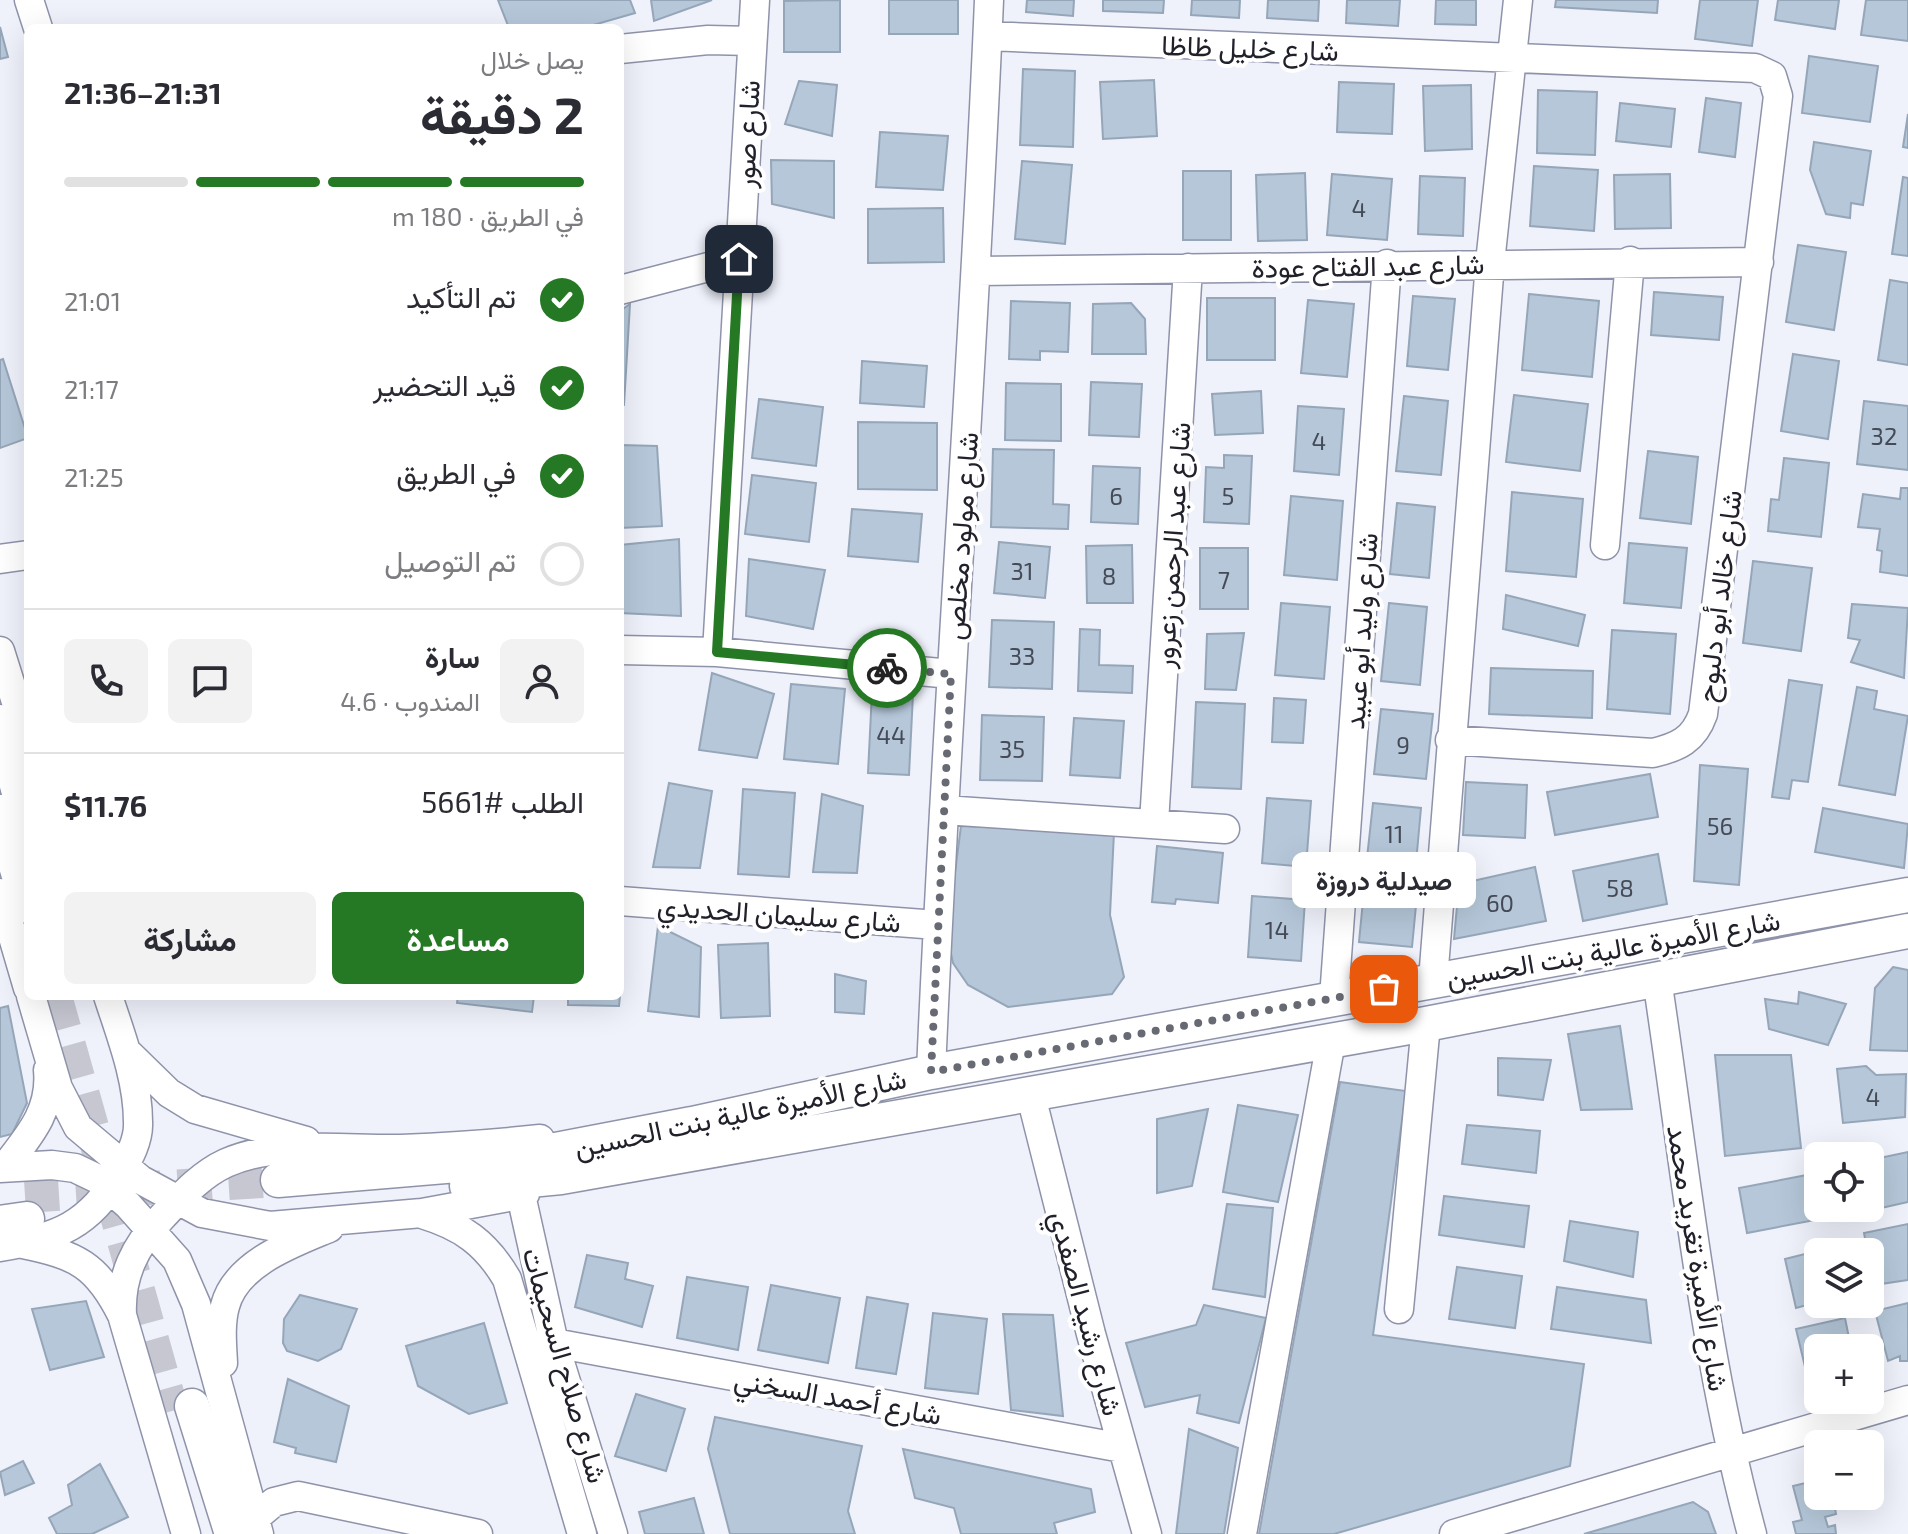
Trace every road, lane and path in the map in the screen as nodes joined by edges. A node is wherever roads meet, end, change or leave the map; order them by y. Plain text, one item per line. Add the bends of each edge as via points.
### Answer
1 (29, 0) edge
2 (755, 0) edge
3 (989, 0) edge
4 (1518, 0) edge
5 (37, 24) edge
6 (988, 36) junction
7 (752, 41) junction
8 (624, 49) edge
9 (1511, 58) junction
10 (739, 259) junction
11 (1630, 261) junction
12 (1759, 262) junction
13 (1490, 263) junction
14 (1387, 264) junction
15 (1188, 268) junction
16 (978, 271) junction
17 (624, 289) edge
18 (1605, 545) dead end
19 (24, 556) edge
20 (0, 559) edge
21 (624, 650) edge
22 (0, 651) edge
23 (717, 652) junction
24 (951, 674) junction
25 (0, 722) edge
26 (24, 727) edge
27 (1450, 740) junction
28 (944, 810) junction
29 (24, 811) edge
30 (0, 812) edge
31 (1154, 823) junction
32 (1225, 829) dead end
33 (0, 893) edge
34 (24, 893) edge
35 (1908, 895) edge
36 (624, 901) edge
37 (937, 925) junction
38 (1908, 931) edge
39 (24, 974) edge
40 (1657, 979) junction
41 (1433, 980) junction
42 (1334, 998) junction
43 (32, 1000) edge
44 (109, 1000) edge
45 (1426, 1024) junction
46 (1331, 1041) junction
47 (45, 1046) junction
48 (125, 1050) junction
49 (931, 1072) junction
50 (1030, 1092) junction
51 (697, 1138) junction
52 (325, 1150) junction
53 (3, 1168) edge
54 (117, 1179) junction
55 (278, 1192) tunnel mouth
56 (521, 1195) junction
57 (177, 1201) junction
58 (422, 1213) junction
59 (351, 1219) junction
60 (12, 1222) edge
61 (150, 1230) junction
62 (1399, 1309) dead end
63 (122, 1315) junction
64 (554, 1343) junction
65 (1908, 1400) edge
66 (196, 1405) junction
67 (1122, 1448) junction
68 (1730, 1452) junction
69 (1523, 1524) edge
70 (249, 1529) edge
71 (472, 1532) edge
72 (186, 1534) edge
73 (209, 1534) edge
74 (582, 1534) edge
75 (613, 1534) edge
76 (1147, 1534) edge
77 (1242, 1534) edge
78 (1454, 1534) edge
79 (1752, 1534) edge

1 - 5 street
2 - 7 street, شارع صور
3 - 6 street, شارع مولود مخلص
4 - 9 street
6 - 9 street, شارع خليل ظاظا
6 - 16 street, شارع مولود مخلص
7 - 8 street
7 - 10 street, شارع صور
9 - 12 street, شارع خالد أبو دلبوح via 1755,68 1772,76 1778,96
9 - 13 street
10 - 17 street
10 - 23 street, شارع صور
11 - 12 street, شارع عبد الفتاح عودة
11 - 13 street, شارع عبد الفتاح عودة
11 - 18 street
12 - 27 street, شارع خالد أبو دلبوح via 1698,730 1676,748 1653,753
13 - 14 street, شارع عبد الفتاح عودة
13 - 27 street
14 - 15 street, شارع عبد الفتاح عودة
14 - 42 street, شارع وليد أبو عبيد
15 - 16 street, شارع عبد الفتاح عودة
15 - 31 street, شارع عبد الرحمن زعرور
16 - 24 street, شارع مولود مخلص
19 - 20 street
21 - 23 street
22 - 26 street
23 - 24 street
24 - 28 street, شارع مولود مخلص
25 - 29 main road
27 - 41 street
28 - 31 street
28 - 37 street, شارع مولود مخلص
30 - 34 main road
31 - 32 street
33 - 39 street
35 - 41 main road, شارع الأميرة عالية بنت الحسين
36 - 37 street, شارع سليمان الحديدي
37 - 49 street, شارع مولود مخلص
38 - 40 main road, شارع الأميرة عالية بنت الحسين
40 - 45 main road, شارع الأميرة عالية بنت الحسين
40 - 68 street, شارع الأميرة تغريد محمد
41 - 42 main road, شارع الأميرة عالية بنت الحسين
42 - 49 main road, شارع الأميرة عالية بنت الحسين
43 - 47 street
44 - 48 street
45 - 46 main road, شارع الأميرة عالية بنت الحسين
45 - 62 street
46 - 50 main road, شارع الأميرة عالية بنت الحسين
46 - 77 street
47 - 53 street via 45,1110
47 - 54 street via 70,1116
48 - 52 street via 169,1093 195,1109
48 - 54 street via 139,1125
49 - 51 main road, شارع الأميرة عالية بنت الحسين
50 - 51 main road, شارع الأميرة عالية بنت الحسين
50 - 67 street, شارع رشيد الصفدي
51 - 52 street
51 - 55 main road, شارع الأميرة عالية بنت الحسين
51 - 56 street
52 - 57 street via 270,1151 228,1162 208,1172
53 - 54 street via 34,1164
54 - 57 street
54 - 60 street via 75,1226
54 - 61 street
56 - 58 street
56 - 64 street, شارع صلاح السحيمات
57 - 59 street via 221,1219 270,1226
57 - 61 street
58 - 59 street
58 - 74 street via 468,1232 507,1279
59 - 66 street via 277,1252 232,1291
60 - 63 street via 92,1269
61 - 63 street via 126,1273
61 - 66 street via 183,1273
63 - 72 street
64 - 67 street, شارع أحمد السخني
64 - 75 street, شارع صلاح السحيمات
65 - 68 street
66 - 70 main road
66 - 73 main road
67 - 76 street, شارع رشيد الصفدي
68 - 69 street
68 - 79 street, شارع الأميرة تغريد محمد
69 - 78 street
70 - 71 street via 274,1502 298,1496

